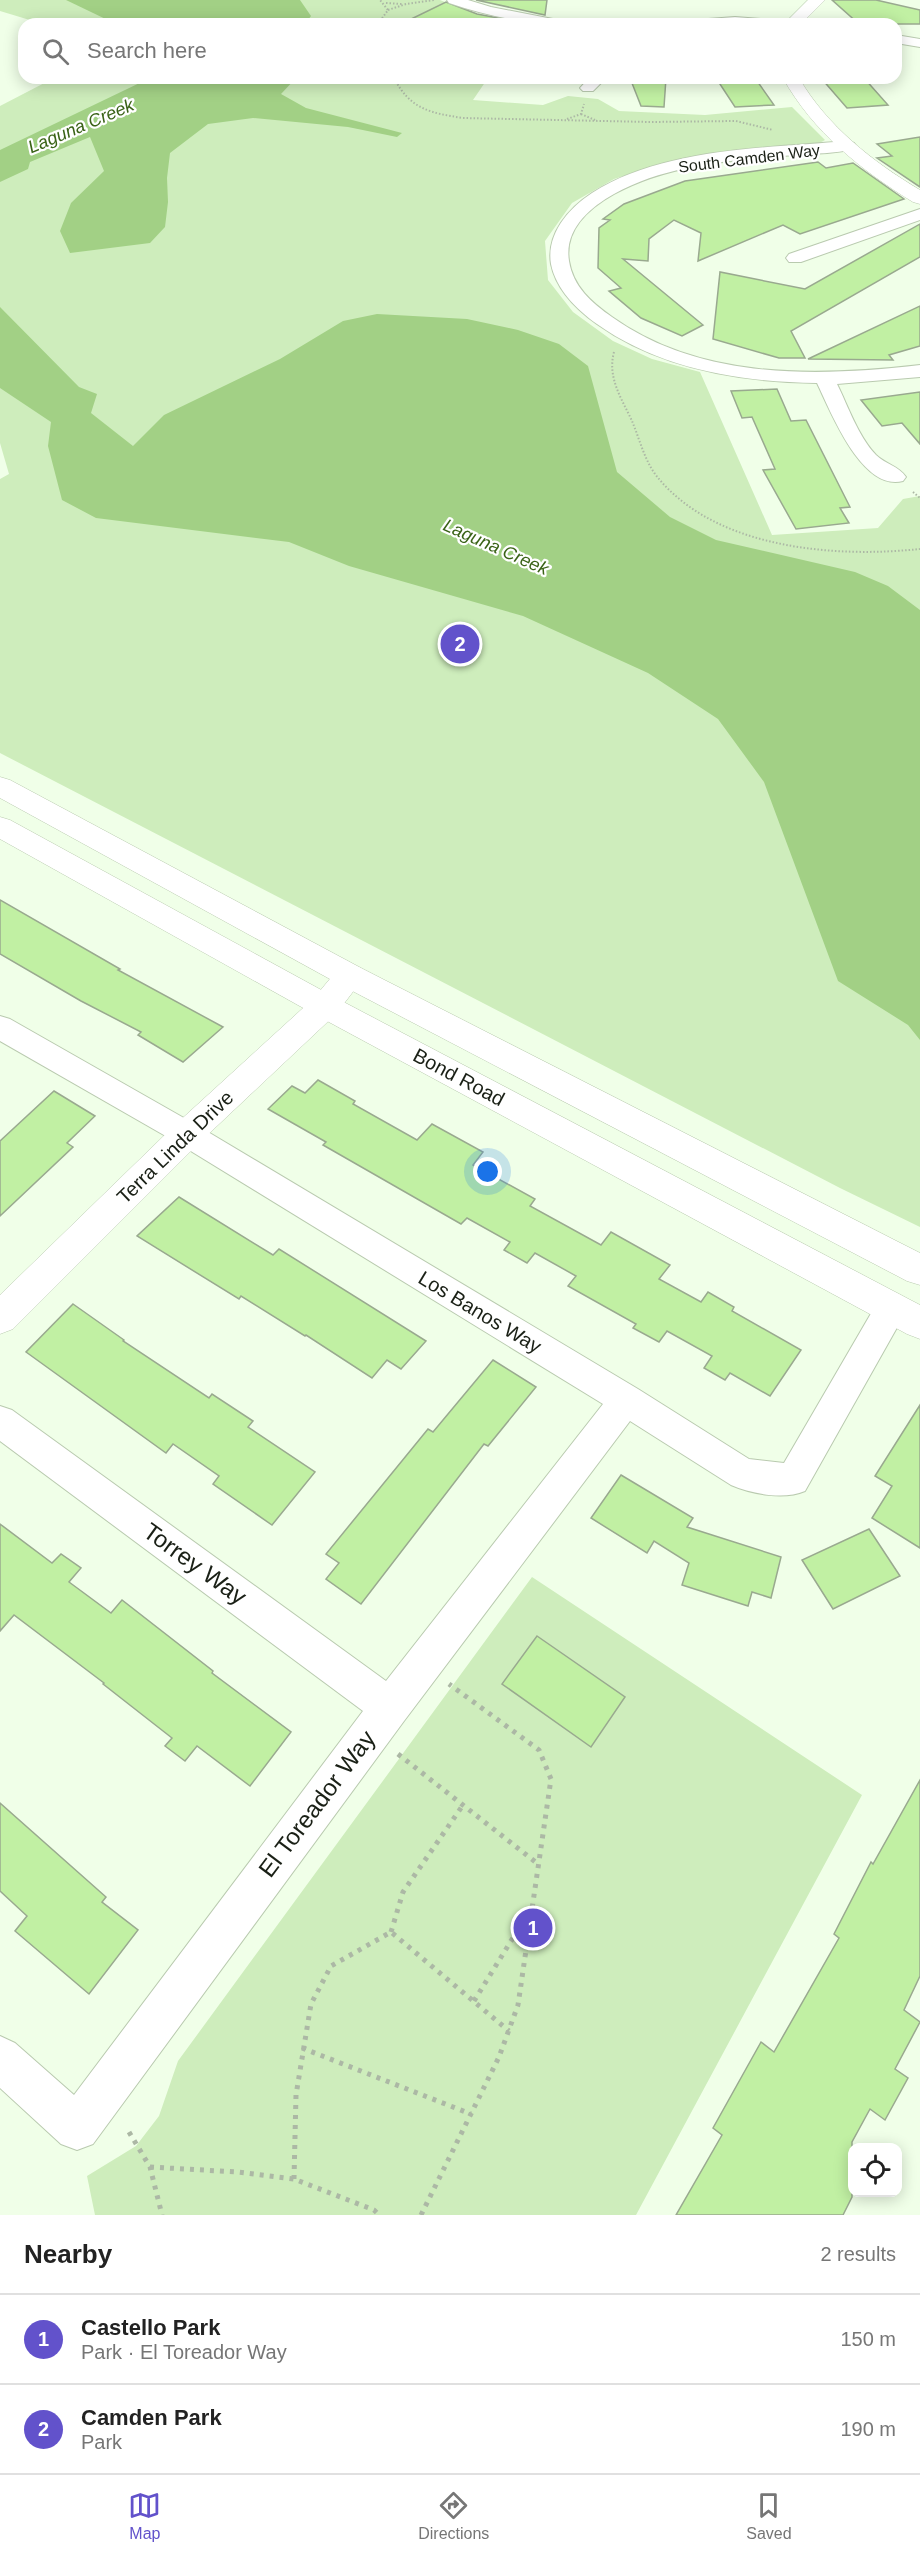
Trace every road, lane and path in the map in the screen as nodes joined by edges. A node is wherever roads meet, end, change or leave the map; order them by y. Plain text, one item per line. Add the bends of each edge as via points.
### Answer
1 (380, 0) edge
2 (439, 0) edge
3 (454, 0) edge
4 (817, 0) edge
5 (385, 3) junction
6 (406, 4) junction
7 (388, 10) junction
8 (382, 18) edge
9 (526, 18) edge
10 (798, 18) edge
11 (902, 40) edge
12 (920, 43) edge
13 (397, 84) edge
14 (593, 84) edge
15 (794, 84) edge
16 (581, 114) junction
17 (563, 121) junction
18 (598, 121) junction
19 (777, 131) dead end
20 (848, 146) junction
21 (920, 198) edge
22 (920, 214) edge
23 (795, 258) dead end
24 (617, 345) dead end
25 (920, 371) edge
26 (825, 380) junction
27 (896, 477) dead end
28 (913, 492) dead end
29 (920, 498) edge
30 (920, 549) edge
31 (0, 786) edge
32 (0, 827) edge
33 (351, 976) junction
34 (325, 1006) junction
35 (0, 1027) edge
36 (187, 1134) junction
37 (920, 1270) edge
38 (906, 1315) edge
39 (0, 1318) edge
40 (626, 1400) junction
41 (0, 1420) edge
42 (441, 1678) dead end
43 (390, 1707) junction
44 (390, 1748) dead end
45 (463, 1805) junction
46 (539, 1864) junction
47 (533, 1904) junction
48 (391, 1932) junction
49 (474, 2001) junction
50 (509, 2031) junction
51 (302, 2048) junction
52 (0, 2058) edge
53 (471, 2114) junction
54 (129, 2132) dead end
55 (150, 2167) junction
56 (294, 2179) junction
57 (162, 2215) edge
58 (379, 2215) edge
59 (421, 2215) edge

1 - 5 path
2 - 6 path
3 - 9 street
4 - 10 main road
5 - 6 path
5 - 7 path
6 - 7 path
7 - 8 path
11 - 12 street
13 - 17 path via 404,96 419,106 445,115
14 - 16 path
15 - 20 main road
16 - 17 path
16 - 18 path
17 - 18 path
18 - 19 path via 736,121
20 - 21 main road
20 - 26 street, South Camden Way via 702,161 634,179 599,196 580,211 567,227 559,254 563,273 576,295 608,323 637,340 713,366
22 - 23 street
24 - 30 path via 611,360 614,381 658,478 680,501 713,522 797,546 856,554
25 - 26 street, South Camden Way
26 - 27 street via 859,447 870,461
28 - 29 path
31 - 33 main road, Bond Road
32 - 34 main road, Bond Road
33 - 34 main road, Terra Linda Drive
33 - 37 main road, Bond Road
34 - 36 main road, Terra Linda Drive
34 - 38 main road, Bond Road
35 - 36 street, Los Banos Way
36 - 39 main road, Terra Linda Drive
36 - 40 street, Los Banos Way
38 - 40 street, Los Banos Way via 793,1480 743,1474
40 - 43 street, El Toreador Way
41 - 43 street, Torrey Way
42 - 46 path via 539,1750 551,1779
43 - 52 street, El Toreador Way via 77,2128
44 - 45 path
45 - 46 path
45 - 48 path via 403,1892
46 - 47 path
47 - 49 path
47 - 50 path via 518,2005
48 - 49 path
48 - 51 path via 331,1966 311,2004
49 - 50 path
50 - 53 path
51 - 53 path
51 - 56 path via 296,2096
53 - 59 path
54 - 55 path
55 - 56 path
55 - 57 path
56 - 58 path

